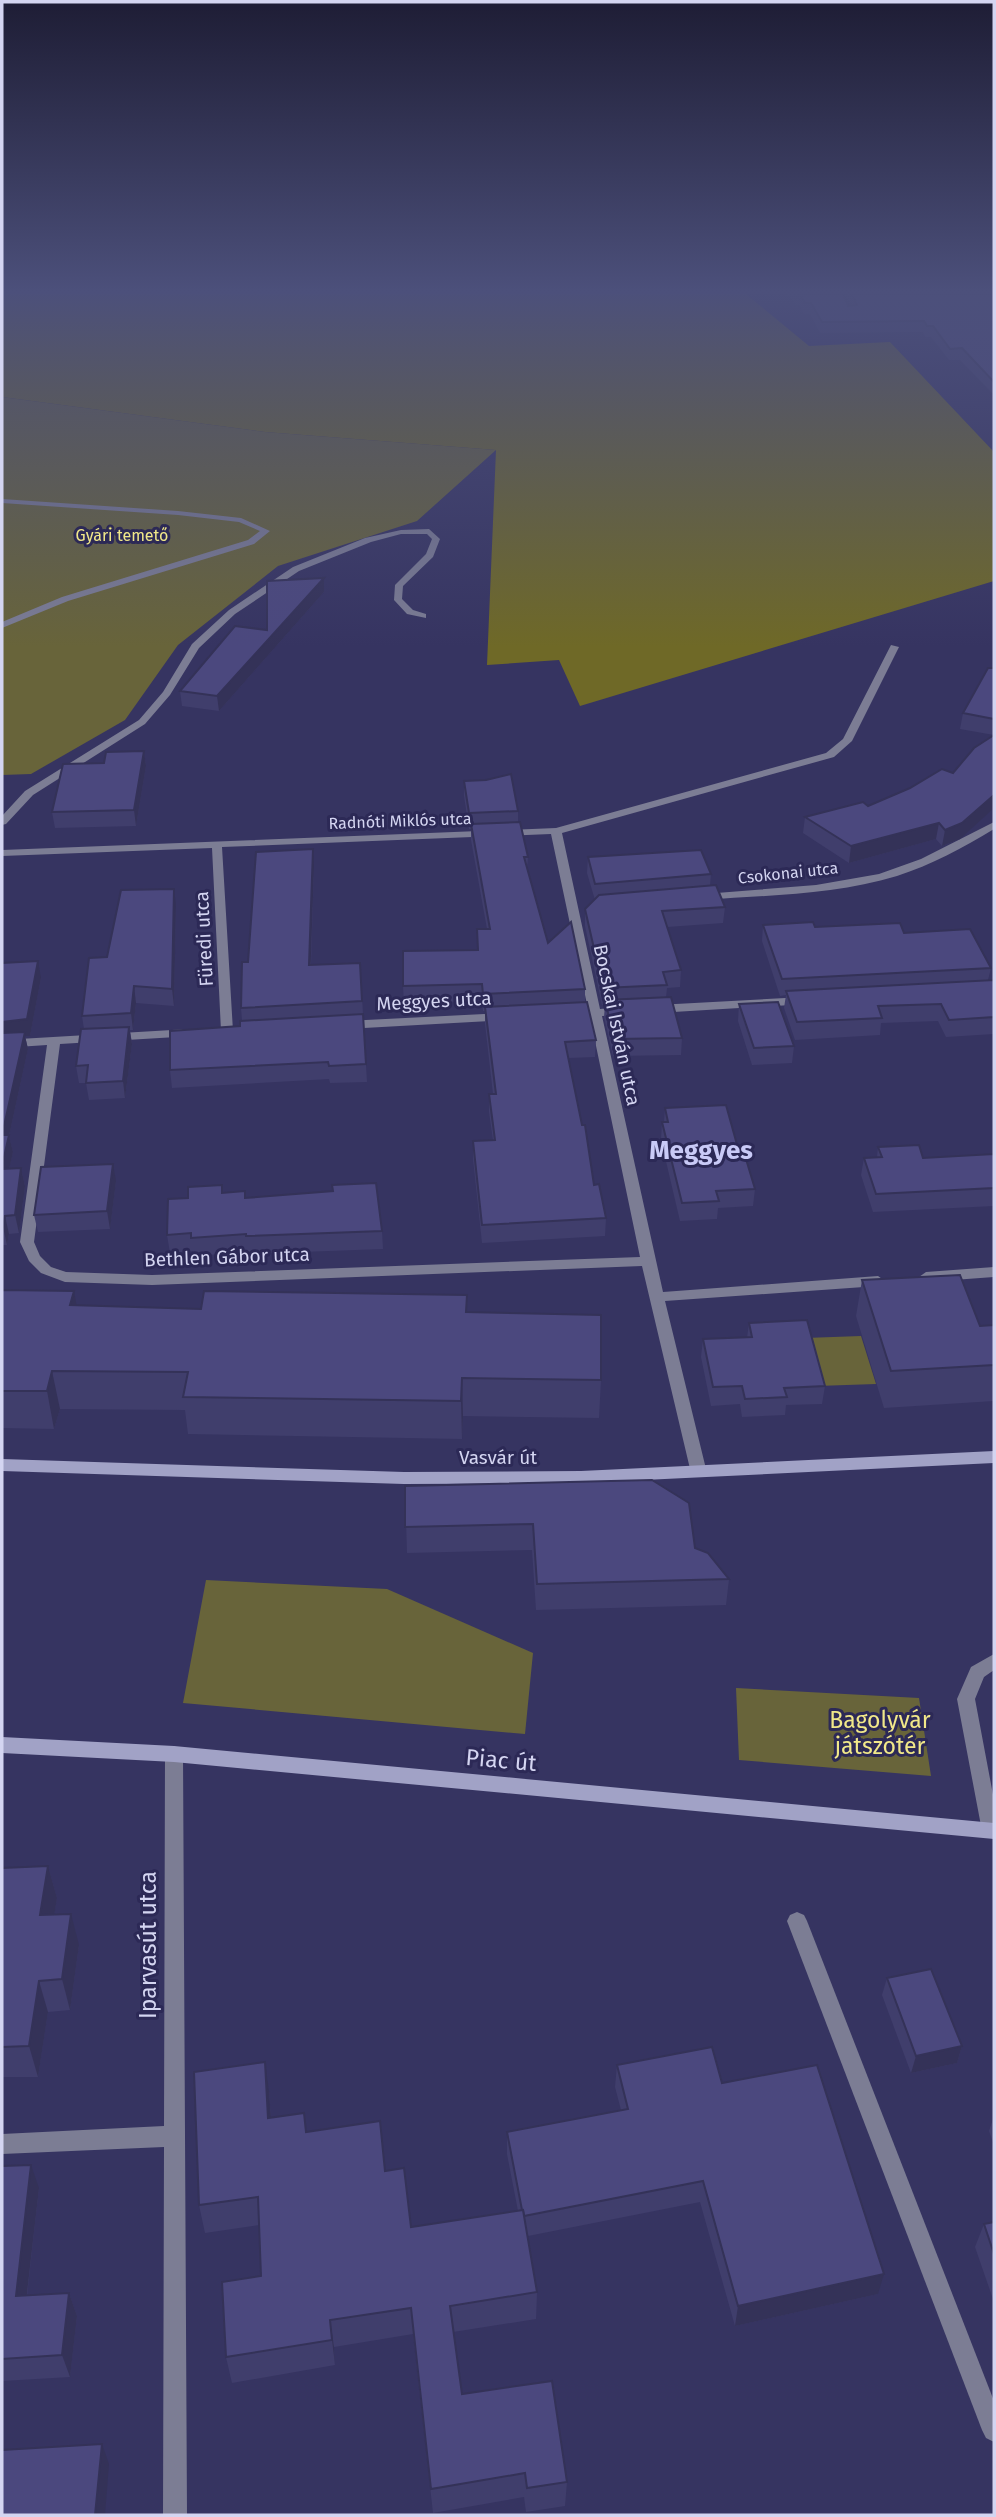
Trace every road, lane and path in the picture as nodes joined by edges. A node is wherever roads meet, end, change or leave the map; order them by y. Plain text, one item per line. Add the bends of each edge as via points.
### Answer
1 (2, 501) edge
2 (423, 616) dead end
3 (2, 625) edge
4 (894, 646) dead end
5 (2, 822) edge
6 (994, 825) edge
7 (556, 831) junction
8 (217, 845) junction
9 (2, 853) edge
10 (696, 898) edge
11 (815, 1000) edge
12 (636, 1010) edge
13 (650, 1010) edge
14 (594, 1013) junction
15 (554, 1015) edge
16 (513, 1017) edge
17 (336, 1026) edge
18 (240, 1030) edge
19 (213, 1032) junction
20 (54, 1041) junction
21 (2, 1044) edge
22 (648, 1261) junction
23 (994, 1272) edge
24 (656, 1297) junction
25 (994, 1457) edge
26 (2, 1465) edge
27 (699, 1473) junction
28 (994, 1661) edge
29 (2, 1745) edge
30 (174, 1754) junction
31 (993, 1831) edge
32 (797, 1921) dead end
33 (174, 2136) junction
34 (2, 2144) edge
35 (994, 2430) edge
36 (174, 2515) edge

1 - 3 street via 241,520 265,531 251,542 65,599
2 - 5 street via 410,612 398,600 399,585 430,555 436,539 429,531 416,529 368,540 296,569 232,612 195,646 142,722 29,793
4 - 7 street, Radnóti Miklós utca via 847,741 830,755
6 - 10 street, Csokonai utca via 967,842 883,876
7 - 8 street, Radnóti Miklós utca
7 - 14 street, Bocskai István utca via 580,908
8 - 9 street, Radnóti Miklós utca
8 - 19 street, Füredi utca
11 - 13 street
12 - 14 street
14 - 15 street
14 - 22 street, Bocskai István utca
16 - 17 street, Meggyes utca
18 - 19 street
19 - 20 street
20 - 21 street
20 - 22 street, Bethlen Gábor utca via 27,1242 46,1270 65,1276 152,1280
22 - 24 street, Bocskai István utca
23 - 24 street
24 - 27 street, Bocskai István utca
25 - 27 street, Vasvár út
26 - 27 street, Vasvár út via 404,1478
28 - 31 street via 977,1672 966,1699
29 - 30 street, Piac út
30 - 31 street, Piac út
30 - 33 street, Iparvasút utca
32 - 35 street
33 - 34 street
33 - 36 street, Iparvasút utca

